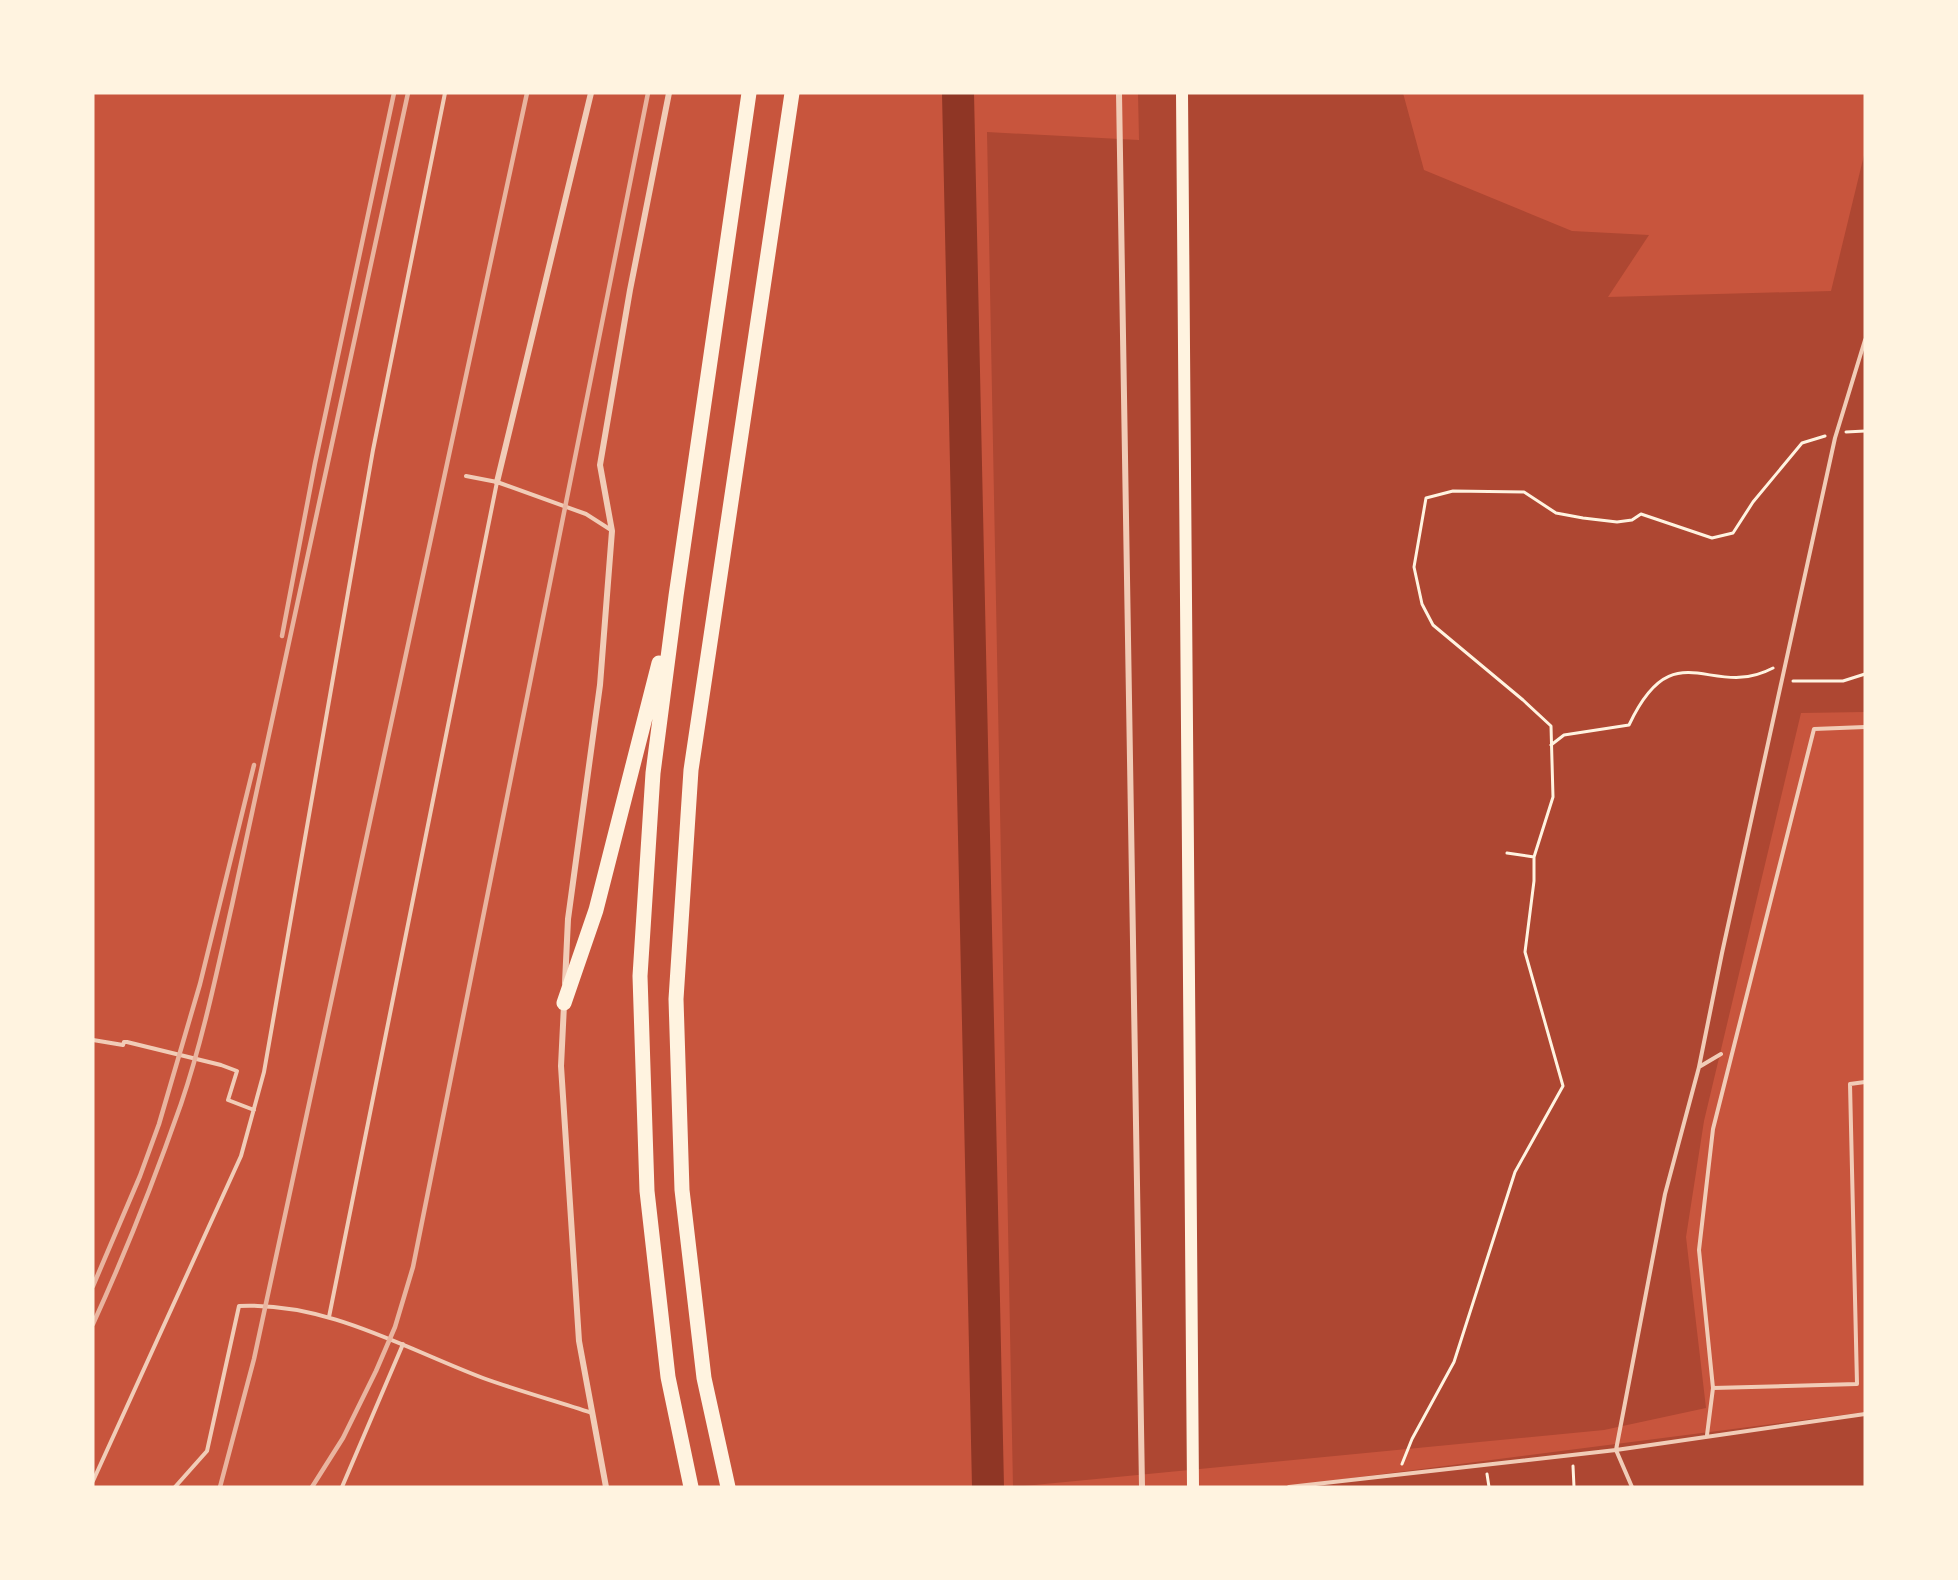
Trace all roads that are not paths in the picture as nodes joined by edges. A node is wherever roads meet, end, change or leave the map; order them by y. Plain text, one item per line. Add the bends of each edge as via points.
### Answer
1 (445, 93) edge
2 (591, 93) edge
3 (669, 93) edge
4 (749, 93) edge
5 (792, 93) edge
6 (1119, 93) edge
7 (1182, 93) edge
8 (1865, 340) edge
9 (466, 476) dead end
10 (497, 482) junction
11 (612, 531) junction
12 (676, 596) junction
13 (1865, 727) edge
14 (564, 1003) junction
15 (93, 1040) edge
16 (1721, 1054) dead end
17 (1699, 1067) junction
18 (1865, 1082) edge
19 (254, 1110) junction
20 (329, 1317) junction
21 (403, 1344) junction
22 (1713, 1388) junction
23 (593, 1413) junction
24 (1865, 1414) edge
25 (1707, 1435) junction
26 (1616, 1450) junction
27 (93, 1481) edge
28 (175, 1487) edge
29 (342, 1487) edge
30 (606, 1487) edge
31 (691, 1487) edge
32 (728, 1487) edge
33 (1142, 1487) edge
34 (1193, 1487) edge
35 (1289, 1487) edge
36 (1632, 1487) edge

1 - 19 lane via 373,450 264,1072
2 - 10 street
3 - 11 street via 600,465
4 - 12 highway
5 - 32 highway via 692,770 676,999 682,1190 704,1378
6 - 33 street
7 - 34 main road
8 - 17 lane via 1836,433
9 - 10 lane
10 - 11 lane via 586,514
10 - 20 lane
11 - 14 street via 600,685 568,919
12 - 14 highway via 596,910
12 - 31 highway via 653,773 640,975 647,1191 668,1377
13 - 22 lane via 1814,729 1713,1129 1699,1250
14 - 23 street via 561,1066 579,1341
15 - 19 lane via 123,1045 127,1042 237,1071 228,1100
16 - 17 lane
17 - 26 lane via 1665,1194
18 - 22 lane via 1850,1084 1857,1384
19 - 27 lane via 241,1156
20 - 21 lane
20 - 28 lane via 265,1305 239,1306 207,1451
21 - 23 lane via 484,1378
21 - 29 lane
22 - 25 lane
23 - 30 street
24 - 25 lane
25 - 26 lane
26 - 35 lane
26 - 36 lane

